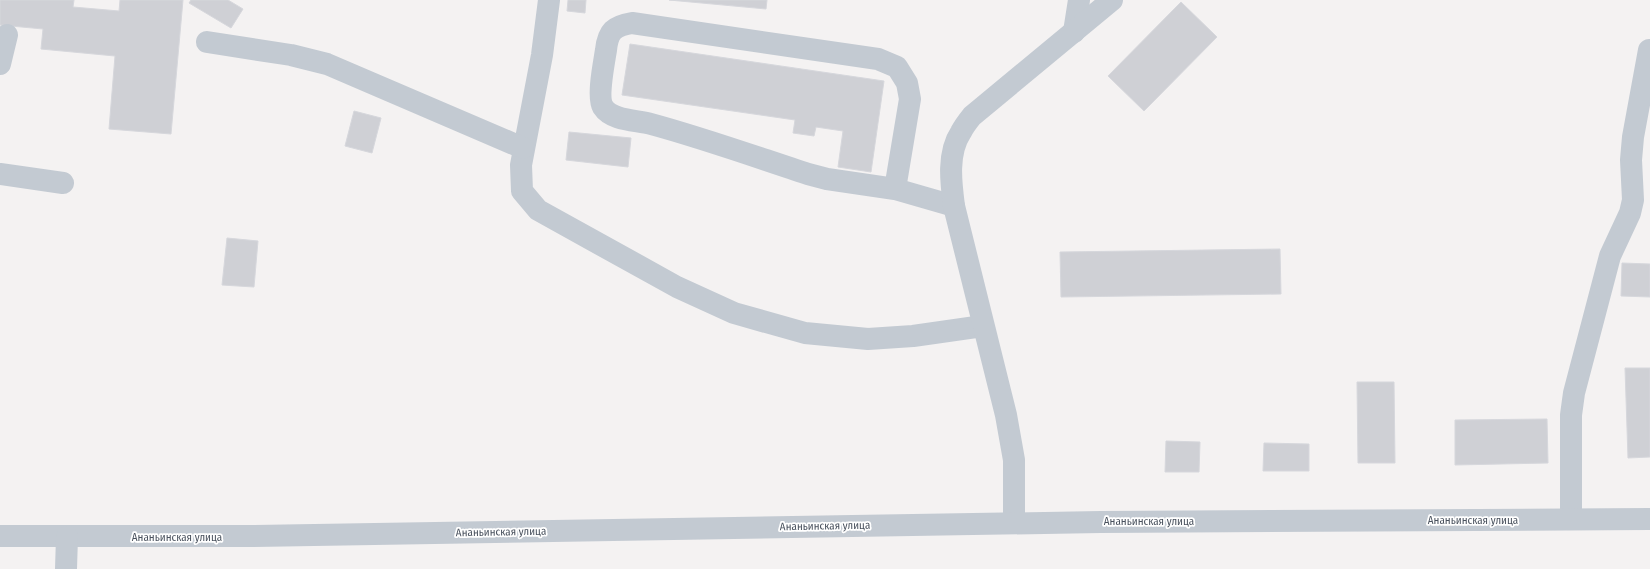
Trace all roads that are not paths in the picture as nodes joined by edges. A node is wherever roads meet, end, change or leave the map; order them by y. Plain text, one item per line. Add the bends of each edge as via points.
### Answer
1 (549, 0) edge
2 (1079, 0) edge
3 (1112, 0) edge
4 (1074, 32) junction
5 (7, 35) dead end
6 (207, 42) dead end
7 (1649, 50) dead end
8 (0, 64) edge
9 (524, 148) junction
10 (0, 174) edge
11 (63, 183) dead end
12 (895, 189) junction
13 (954, 206) junction
14 (983, 326) junction
15 (1571, 519) junction
16 (1650, 519) edge
17 (1014, 523) junction
18 (0, 536) edge
19 (66, 537) junction
20 (66, 569) edge

1 - 9 street via 542,55
2 - 4 street
3 - 4 street
4 - 13 street via 972,116 960,133 953,154 950,177
5 - 8 street
6 - 9 street via 291,55 327,64
7 - 15 street via 1633,137 1633,200 1630,213 1610,256 1574,393 1571,415
9 - 14 street via 522,191 538,210 677,287 734,313 804,333 868,339 914,336
10 - 11 street
12 - 12 street via 827,179 650,124 611,115 603,107 600,98 607,42 611,31 619,25 632,23 878,59 897,68 907,82 910,99
12 - 13 street
13 - 14 street
14 - 17 street via 1006,415 1014,460
15 - 16 street, Ананьинская улица
15 - 17 street, Ананьинская улица
17 - 19 street, Ананьинская улица
18 - 19 street, Ананьинская улица
19 - 20 street

